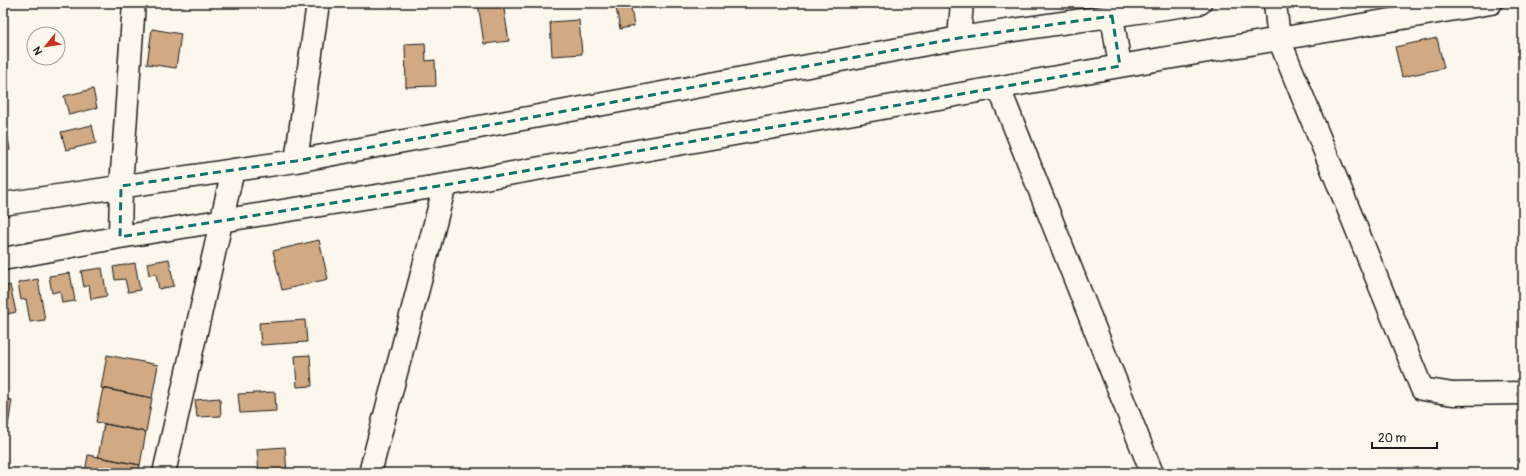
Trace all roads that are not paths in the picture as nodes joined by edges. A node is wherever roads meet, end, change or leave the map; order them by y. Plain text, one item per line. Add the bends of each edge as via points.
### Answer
1 (134, 3) edge
2 (318, 3) edge
3 (962, 3) edge
4 (1200, 3) edge
5 (1275, 3) edge
6 (1491, 3) edge
7 (1112, 16) junction
8 (959, 38) junction
9 (1279, 39) junction
10 (1120, 66) junction
11 (999, 88) junction
12 (296, 161) junction
13 (233, 170) junction
14 (445, 185) junction
15 (121, 186) junction
16 (3, 204) edge
17 (222, 221) junction
18 (120, 237) junction
19 (3, 259) edge
20 (1523, 393) edge
21 (164, 473) edge
22 (370, 473) edge
23 (1152, 473) edge

1 - 15 street
2 - 12 street
3 - 8 street
4 - 7 street
5 - 9 street
6 - 9 street
7 - 8 street
7 - 10 street
8 - 12 street
9 - 10 street
9 - 20 street via 1422,389 1454,394
10 - 11 street
11 - 14 street
11 - 23 street
12 - 13 street
13 - 15 street
13 - 17 street
14 - 17 street
14 - 22 street
15 - 16 street
15 - 18 street
17 - 18 street
17 - 21 street
18 - 19 street

